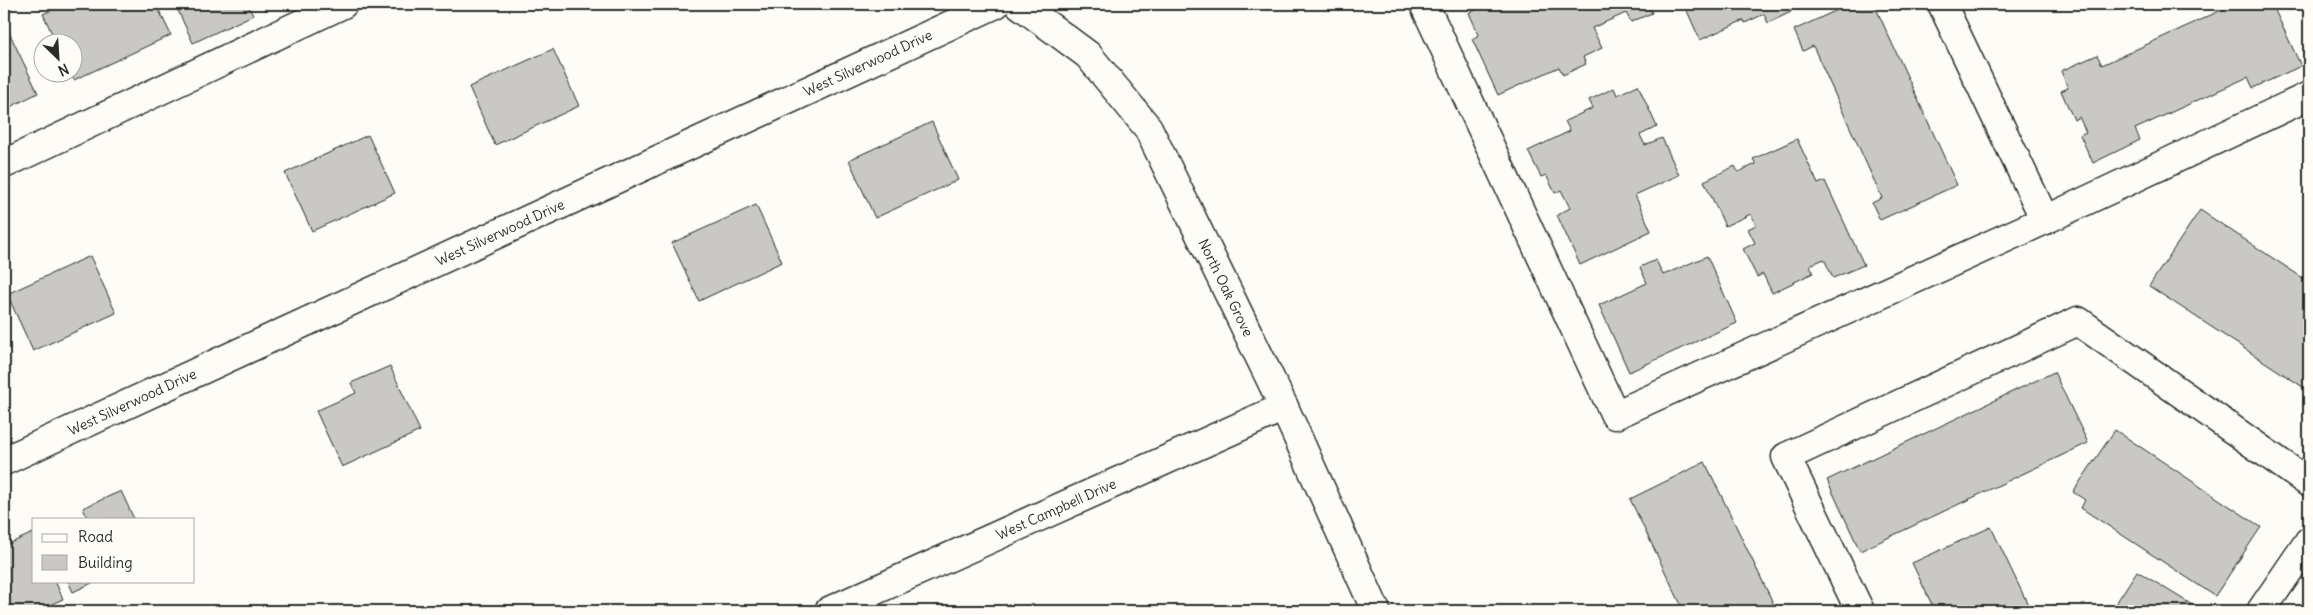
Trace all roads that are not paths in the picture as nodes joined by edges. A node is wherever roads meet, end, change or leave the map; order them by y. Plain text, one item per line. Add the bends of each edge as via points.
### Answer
1 (343, 4) edge
2 (996, 4) edge
3 (1019, 4) edge
4 (1424, 4) edge
5 (1942, 4) edge
6 (308, 11) edge
7 (2309, 96) edge
8 (4, 164) edge
9 (2045, 220) junction
10 (1284, 406) junction
11 (4, 461) edge
12 (2309, 483) edge
13 (2309, 541) edge
14 (829, 611) edge
15 (1376, 611) edge
16 (1860, 611) edge
17 (2261, 611) edge

1 - 6 street
2 - 11 street, West Silverwood Drive
3 - 10 street, North Oak Grove via 1088,55 1148,128
4 - 9 street via 1615,415
5 - 9 street
6 - 8 street
7 - 9 street
10 - 14 street, West Campbell Drive
10 - 15 street, North Oak Grove
12 - 16 street via 2078,321 1786,457
13 - 17 street

